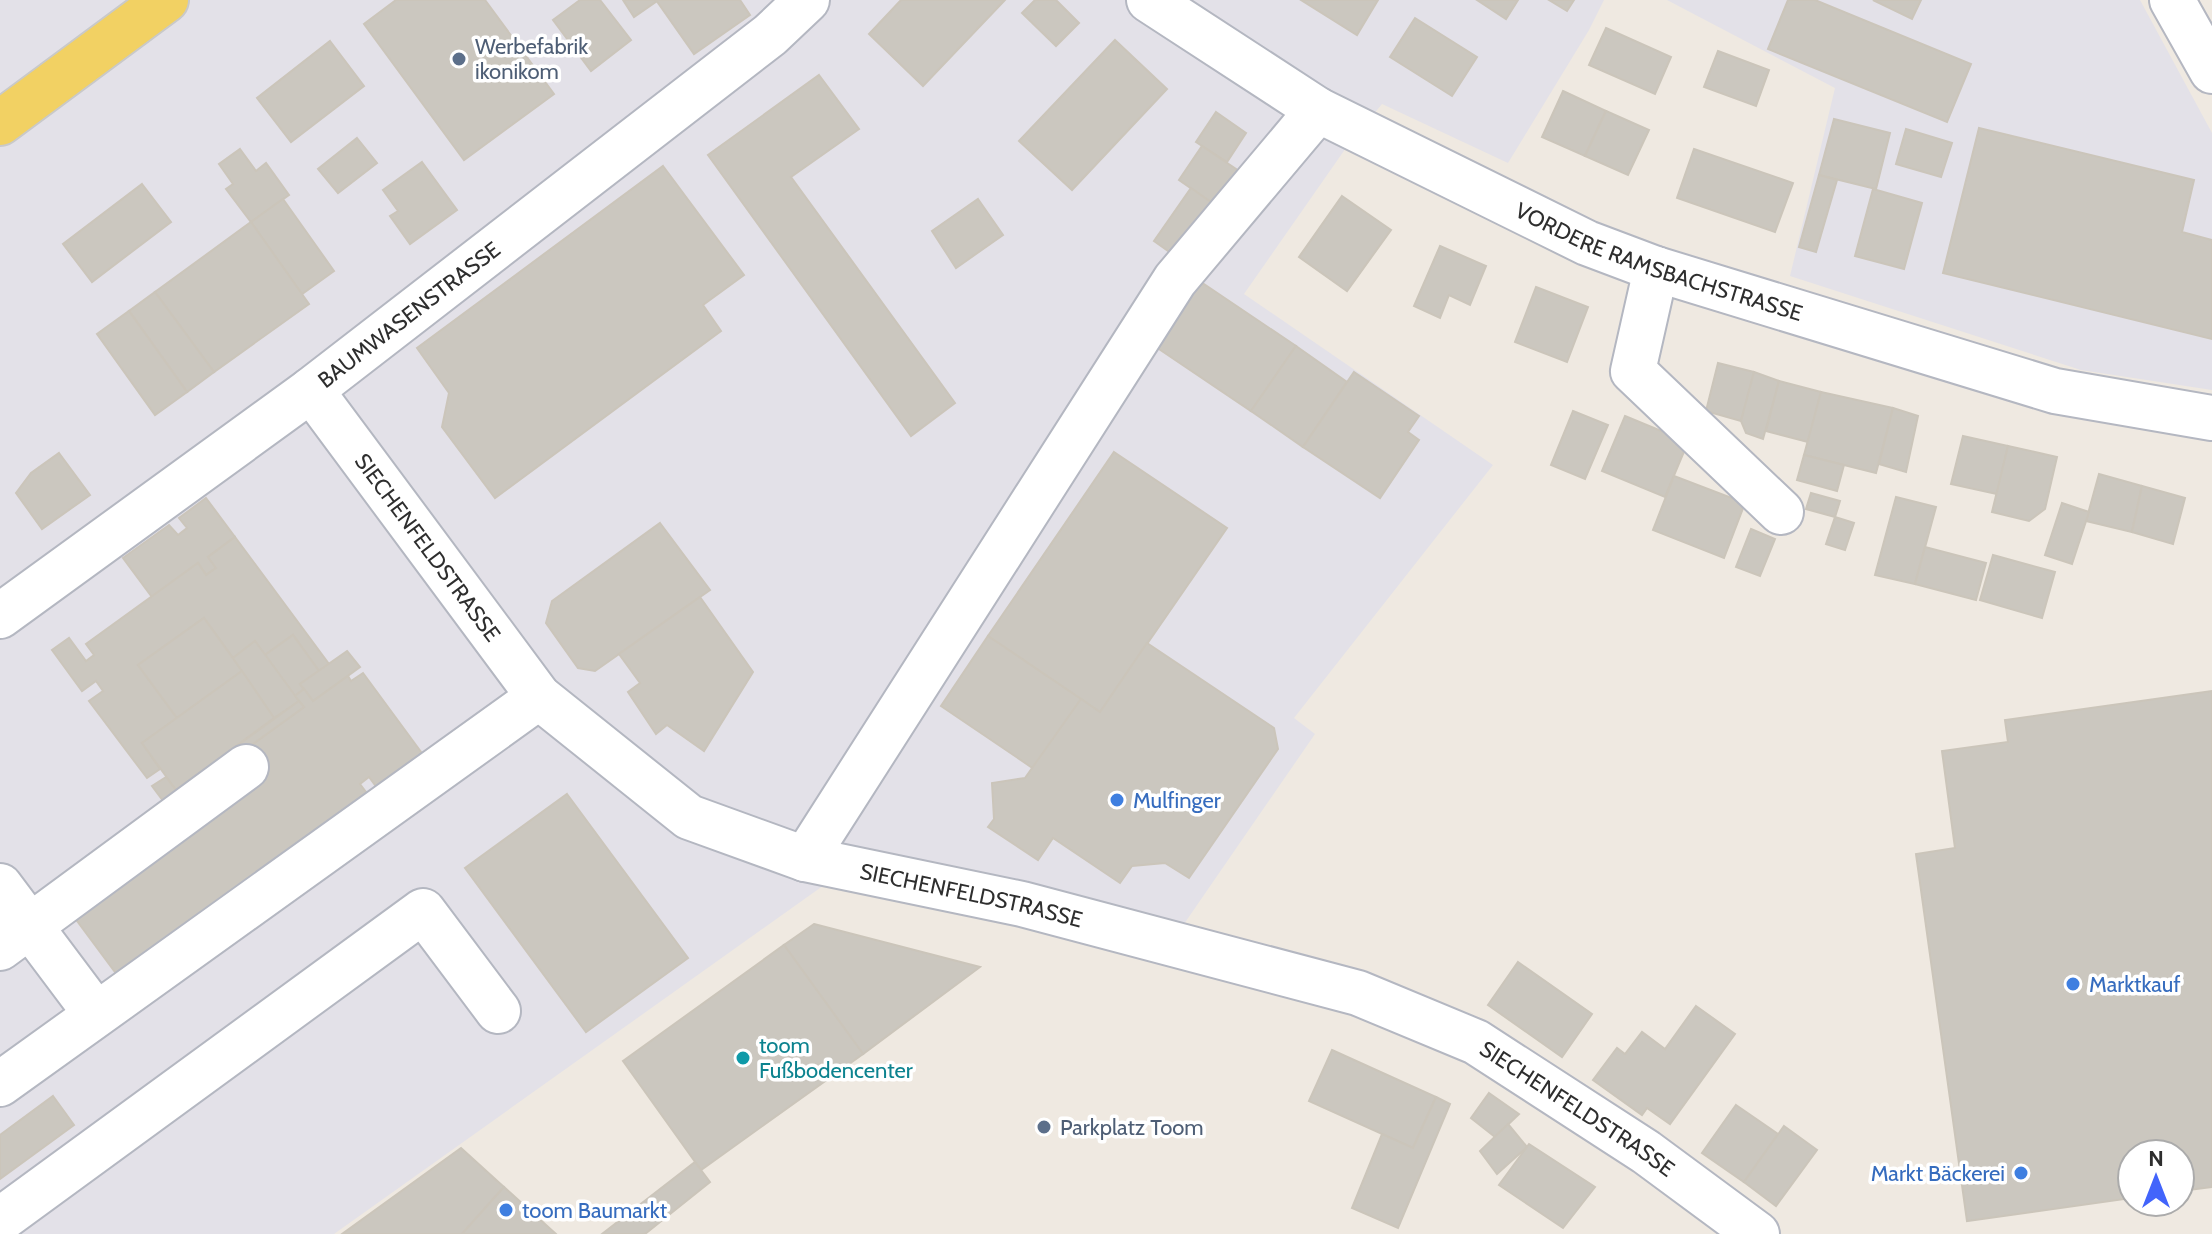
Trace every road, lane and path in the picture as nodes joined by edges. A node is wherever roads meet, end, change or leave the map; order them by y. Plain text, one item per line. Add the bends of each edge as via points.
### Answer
1 (166, 0) edge
2 (807, 0) edge
3 (1149, 0) edge
4 (2172, 0) edge
5 (2212, 71) edge
6 (1318, 110) junction
7 (0, 123) edge
8 (1656, 269) junction
9 (311, 390) junction
10 (2212, 418) edge
11 (1781, 512) dead end
12 (0, 616) edge
13 (539, 697) junction
14 (246, 767) dead end
15 (805, 859) junction
16 (0, 886) edge
17 (15, 937) edge
18 (498, 1011) dead end
19 (96, 1014) junction
20 (0, 1084) edge
21 (0, 1220) edge
22 (1757, 1234) edge

1 - 7 main road
2 - 9 street, BAUMWASENSTRASSE via 770,35
3 - 6 street, VORDERE RAMSBACHSTRASSE
4 - 5 street
6 - 8 street, VORDERE RAMSBACHSTRASSE via 1587,243
6 - 15 street via 1175,280
8 - 10 street, VORDERE RAMSBACHSTRASSE via 2055,391
8 - 11 street via 1633,371
9 - 12 street, BAUMWASENSTRASSE
9 - 13 street, SIECHENFELDSTRASSE
13 - 15 street, SIECHENFELDSTRASSE via 689,817
13 - 19 street
14 - 17 street
15 - 22 street, SIECHENFELDSTRASSE via 1022,904 1358,993 1476,1042 1646,1152
16 - 17 street
17 - 19 street
18 - 21 street via 423,911
19 - 20 street

